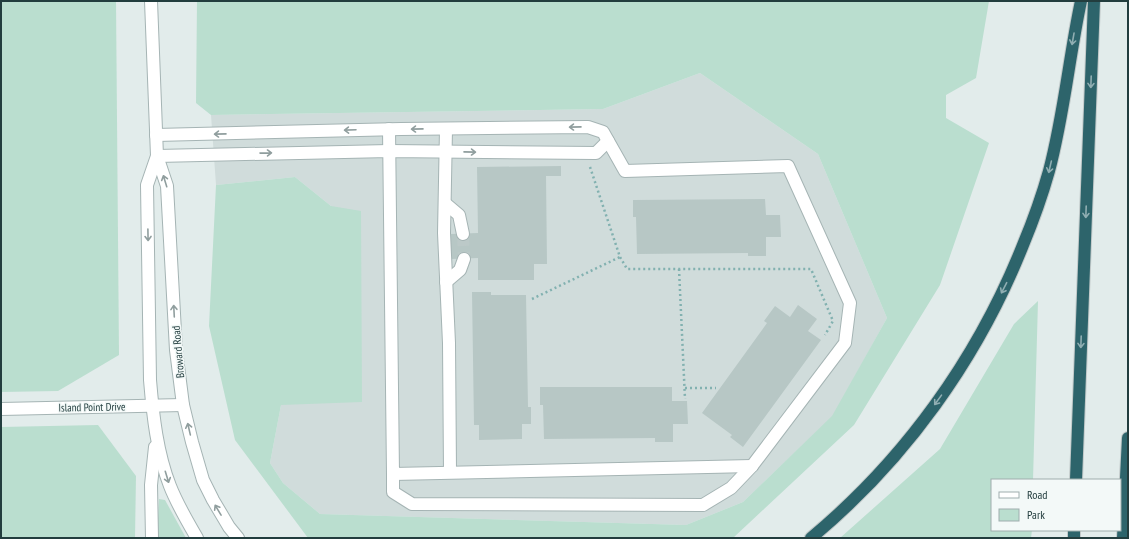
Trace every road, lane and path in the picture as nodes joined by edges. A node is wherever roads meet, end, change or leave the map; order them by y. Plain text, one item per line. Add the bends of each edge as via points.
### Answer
1 (151, 1) edge
2 (1082, 1) edge
3 (1094, 1) edge
4 (389, 129) junction
5 (446, 129) junction
6 (156, 135) junction
7 (608, 141) junction
8 (389, 151) junction
9 (445, 152) junction
10 (585, 153) junction
11 (157, 156) junction
12 (446, 204) junction
13 (463, 234) tunnel mouth
14 (620, 257) junction
15 (464, 259) tunnel mouth
16 (679, 269) junction
17 (446, 282) junction
18 (532, 299) dead end
19 (825, 336) dead end
20 (685, 388) junction
21 (716, 388) dead end
22 (685, 399) dead end
23 (183, 405) junction
24 (152, 406) junction
25 (1, 409) edge
26 (156, 434) junction
27 (1128, 438) edge
28 (752, 466) junction
29 (450, 472) junction
30 (393, 474) junction
31 (1076, 479) edge
32 (152, 538) edge
33 (197, 538) edge
34 (238, 538) edge
35 (811, 538) edge
36 (1123, 538) edge

1 - 6 street, Broward Road
2 -> 35 highway via 1049,172 1031,225 988,321 952,382 900,450 853,500
3 -> 31 highway
5 -> 4 street
4 -> 6 street
4 - 8 street
7 -> 5 street via 603,132 588,127
5 - 9 street
6 - 11 street, Broward Road
7 - 10 street via 596,153
7 - 28 street via 625,171 788,166 850,303 845,343
8 - 9 street
11 -> 8 street
8 - 30 street
9 -> 10 street
9 - 12 street
10 - 14 path
23 -> 11 street, Broward Road via 176,350 167,186
11 -> 24 street, Broward Road via 147,185
12 - 13 street via 459,216
12 - 17 street
14 - 16 path via 627,269
14 - 18 path
15 - 17 street via 460,270
16 - 19 path via 811,269 833,321
16 - 20 path
17 - 29 street
20 - 21 path
20 - 22 path
23 - 24 street, Island Point Drive
34 -> 23 street, Broward Road via 228,527 203,480
24 - 25 street, Island Point Drive
24 - 26 street, Broward Road
26 - 32 street
26 -> 33 street, Broward Road via 170,486
27 - 36 highway
28 - 29 street
28 - 30 street via 731,488 704,505 412,504 393,492
29 - 30 street

